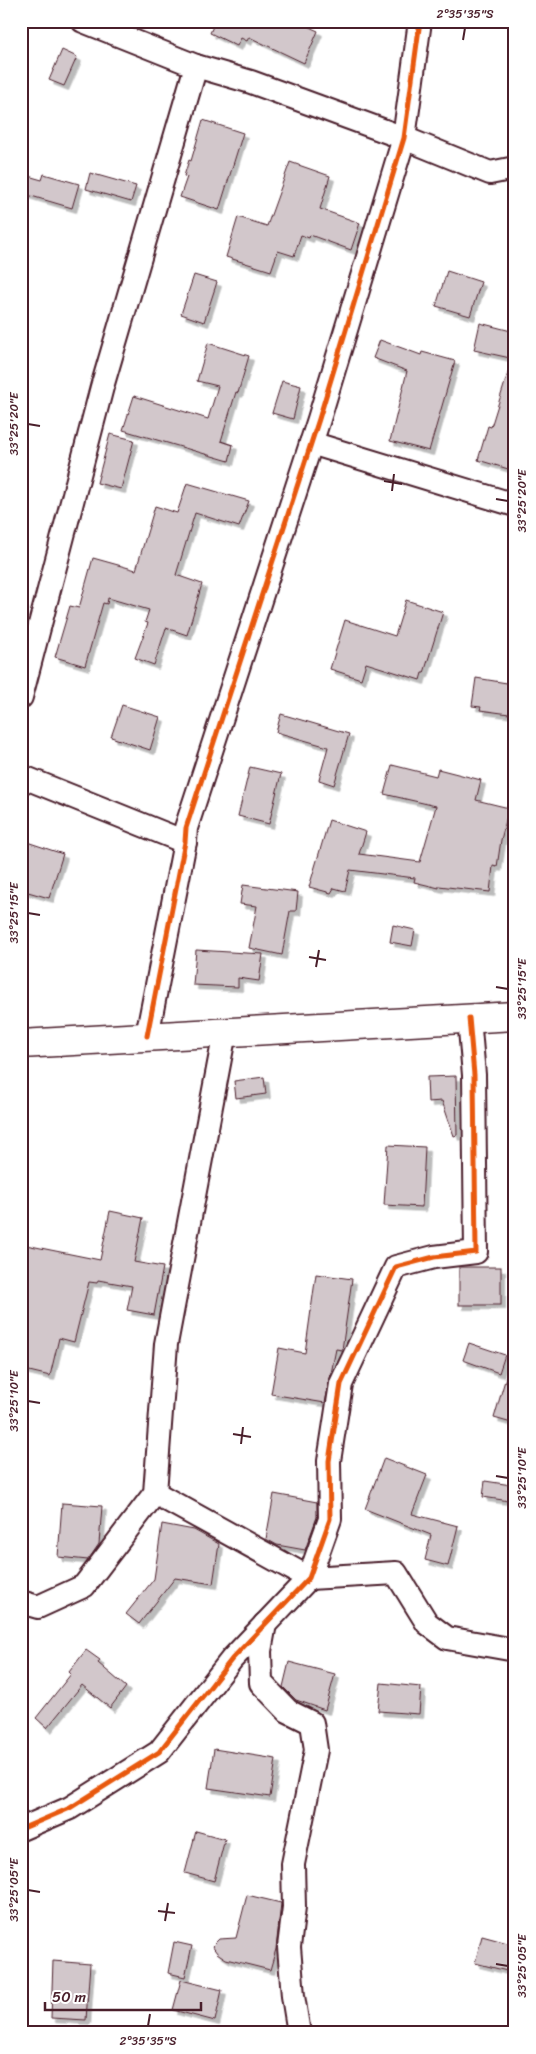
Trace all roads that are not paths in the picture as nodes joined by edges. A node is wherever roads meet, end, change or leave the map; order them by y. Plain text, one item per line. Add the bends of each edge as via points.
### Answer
1 (84, 21) edge
2 (420, 21) edge
3 (196, 66) junction
4 (404, 138) junction
5 (515, 168) edge
6 (311, 443) junction
7 (515, 506) edge
8 (21, 697) edge
9 (21, 776) edge
10 (185, 842) junction
11 (515, 1016) edge
12 (469, 1018) junction
13 (225, 1032) junction
14 (147, 1036) junction
15 (21, 1044) edge
16 (156, 1493) junction
17 (309, 1578) junction
18 (21, 1602) edge
19 (265, 1624) junction
20 (515, 1650) edge
21 (21, 1829) edge
22 (299, 2033) edge

1 - 3 street
2 - 4 street
3 - 4 street via 251,82
3 - 8 street via 102,387
4 - 5 street via 490,173
4 - 6 street
6 - 7 street
6 - 10 street via 188,822
9 - 10 street
10 - 14 street
11 - 12 main road
12 - 13 main road
12 - 17 street via 474,1075 476,1252 434,1257 396,1267 341,1384 329,1461 330,1520
13 - 14 main road
13 - 16 street via 166,1344
14 - 15 main road
16 - 17 street
16 - 18 street via 84,1586 38,1607
17 - 19 street
17 - 20 street via 396,1573 427,1623 447,1638
19 - 21 street via 232,1659 159,1752 70,1808
19 - 22 street via 260,1651 261,1683 288,1711 312,1723 316,1750 293,1864 294,1907 289,1947

